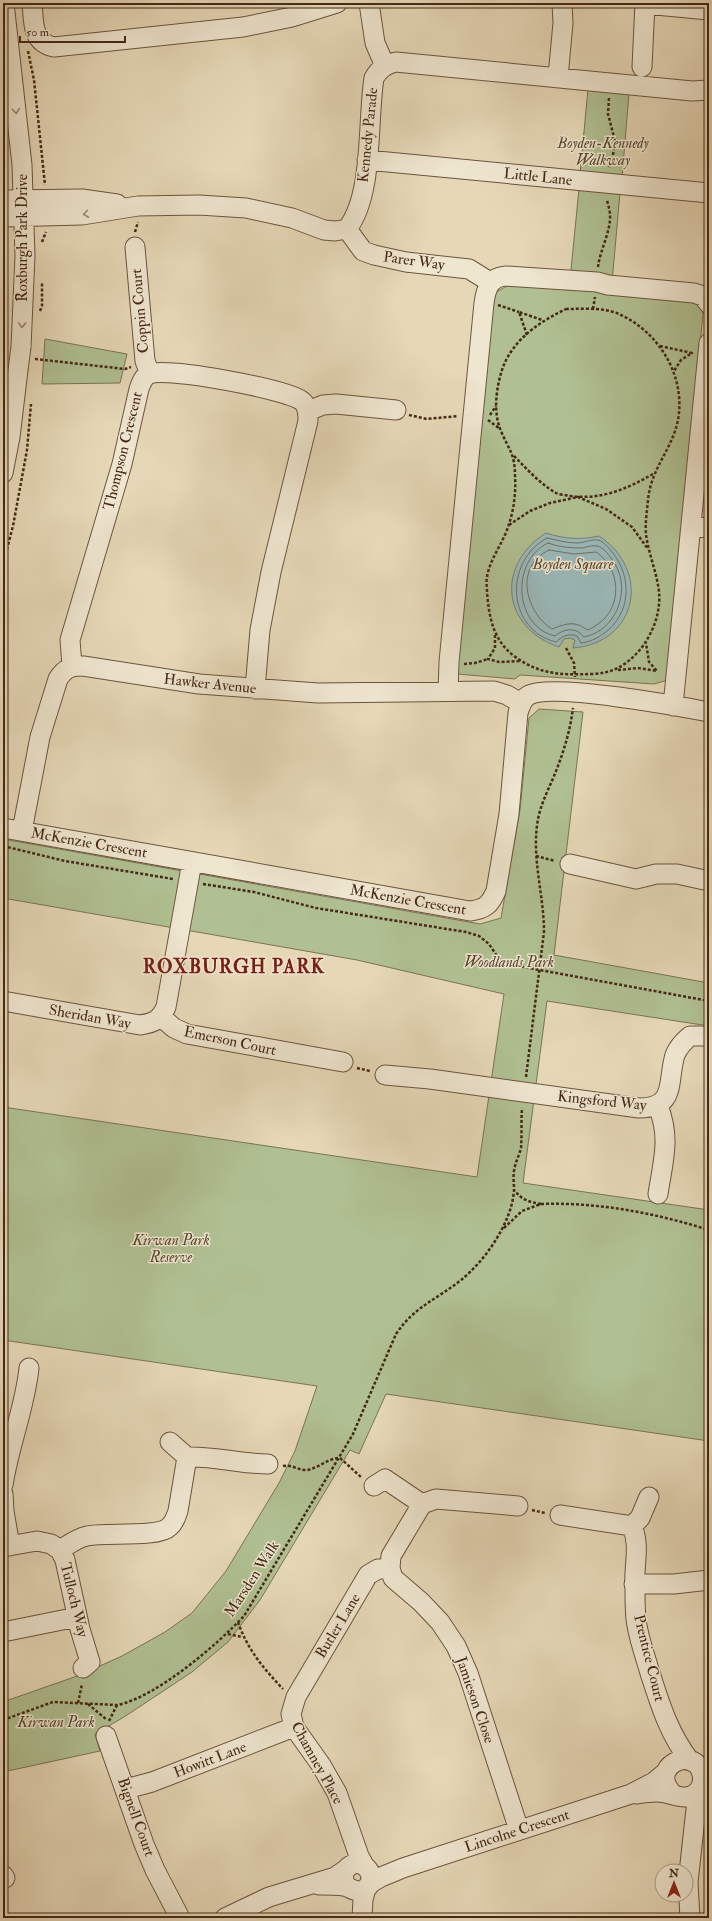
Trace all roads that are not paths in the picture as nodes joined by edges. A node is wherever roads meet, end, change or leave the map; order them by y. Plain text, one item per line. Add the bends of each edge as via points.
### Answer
1 (4, 3) edge
2 (32, 3) edge
3 (337, 3) edge
4 (369, 3) edge
5 (562, 3) edge
6 (644, 3) edge
7 (709, 10) edge
8 (385, 66) junction
9 (642, 67) dead end
10 (558, 77) junction
11 (703, 92) edge
12 (367, 160) junction
13 (709, 193) edge
14 (3, 200) edge
15 (23, 208) junction
16 (3, 217) edge
17 (347, 229) junction
18 (135, 247) road end
19 (490, 282) junction
20 (708, 299) edge
21 (709, 343) edge
22 (147, 368) junction
23 (396, 410) road end
24 (308, 411) junction
25 (3, 473) edge
26 (700, 527) edge
27 (72, 666) junction
28 (255, 689) junction
29 (448, 691) junction
30 (521, 702) junction
31 (673, 706) junction
32 (709, 712) edge
33 (3, 828) edge
34 (22, 831) junction
35 (192, 862) junction
36 (570, 864) road end
37 (709, 881) edge
38 (3, 1001) edge
39 (161, 1018) junction
40 (709, 1036) edge
41 (343, 1062) road end
42 (385, 1074) road end
43 (658, 1106) junction
44 (658, 1194) dead end
45 (29, 1368) dead end
46 (170, 1442) dead end
47 (187, 1457) junction
48 (268, 1464) road end
49 (3, 1485) edge
50 (374, 1486) road end
51 (3, 1494) edge
52 (649, 1497) dead end
53 (422, 1504) junction
54 (518, 1506) road end
55 (560, 1515) road end
56 (632, 1526) junction
57 (6, 1546) edge
58 (60, 1550) junction
59 (390, 1568) junction
60 (709, 1580) edge
61 (634, 1584) junction
62 (76, 1616) junction
63 (3, 1632) edge
64 (86, 1665) dead end
65 (296, 1696) joint
66 (665, 1719) junction
67 (294, 1727) junction
68 (107, 1728) road end
69 (698, 1763) edge
70 (667, 1770) junction
71 (702, 1787) edge
72 (126, 1789) junction
73 (631, 1794) junction
74 (675, 1795) junction
75 (519, 1830) junction
76 (691, 1848) junction
77 (357, 1877) junction
78 (170, 1897) junction
79 (230, 1917) edge
80 (180, 1918) edge
81 (188, 1918) edge
82 (361, 1918) edge
83 (690, 1918) edge

1 -> 15 street, Roxburgh Park Drive via 22,165
2 - 3 street via 37,36 42,43 54,47 243,27 292,17
4 - 8 street via 375,43
5 - 10 street via 563,23
6 - 7 street
6 - 9 street
8 - 10 street via 404,62
8 - 12 street, Kennedy Parade via 374,78
10 - 11 street
12 - 13 street, Little Lane
12 - 17 street, Kennedy Parade via 355,219
14 - 15 street
15 - 16 street
15 - 17 street via 82,199 138,206 199,204 246,208 292,218 324,230
15 -> 25 street, Roxburgh Park Drive via 23,358
17 - 19 street, Parer Way via 359,247 368,253 406,262 469,269
18 - 22 street, Coppin Court
19 - 20 street via 502,276 596,282 694,293
19 - 29 street via 485,291
21 - 26 street
22 - 24 street, Thompson Crescent via 161,373 237,382 295,397 304,402
22 - 27 street, Thompson Crescent via 139,389 122,464 70,640
23 - 24 street via 336,404 323,405
24 - 28 street via 308,421 267,593 260,630
26 - 31 street
27 - 28 street, Hawker Avenue via 199,684
27 - 34 street via 63,671 58,679 40,737
28 - 29 street, Hawker Avenue via 386,694
29 - 30 street, Hawker Avenue via 494,691
30 - 31 street via 539,692 612,697
30 - 35 street, McKenzie Crescent via 509,814 496,892 491,903 482,910 470,911
31 - 32 street
33 - 34 street, McKenzie Crescent
34 - 35 street, McKenzie Crescent
35 - 39 street via 166,1006
36 - 37 street via 636,879 656,874 677,874
38 - 39 street, Sheridan Way via 140,1025
39 - 41 street, Emerson Court via 187,1034
40 - 43 street, Kingsford Way via 690,1036 679,1046 669,1091
42 - 43 street, Kingsford Way via 639,1108
43 - 44 street via 664,1121 666,1139
45 - 49 street via 27,1390
46 - 47 street
47 - 48 street via 203,1456 249,1464
47 - 58 street via 178,1511 168,1529 88,1536
50 - 53 street via 385,1479
51 - 57 street
52 - 56 street via 640,1518
53 - 54 street via 436,1499
53 - 59 street via 391,1556
55 - 56 street
56 - 61 street, Prentice Court via 638,1548
57 - 58 street, Tulloch Way via 37,1542 51,1544
58 - 62 street, Tulloch Way via 65,1560
59 - 65 street, Butler Lane via 378,1569 368,1575
59 - 75 street, Jamieson Close via 393,1578 440,1622 456,1646 468,1673
60 - 61 street via 674,1584
61 - 66 street, Prentice Court via 636,1620
62 - 63 street
62 - 64 street, Tulloch Way
65 - 67 street, Chamney Place via 291,1714
66 - 69 street, Prentice Court via 681,1749
66 - 70 street, Prentice Court via 669,1753
67 - 72 street, Howitt Lane via 152,1782
67 - 77 street, Chamney Place via 336,1793 349,1829 349,1857
68 - 72 street, Bignell Court
69 - 70 street via 678,1761
69 - 71 street via 703,1778
70 - 73 street, Lincolne Crescent via 654,1782
70 - 74 street via 666,1784
71 - 74 street via 688,1797
71 - 76 street
72 - 78 street, Bignell Court via 144,1844
73 - 74 street, Lincolne Crescent via 658,1792
73 - 75 street, Lincolne Crescent
74 - 76 street via 688,1820
75 - 77 street, Lincolne Crescent via 403,1868 379,1869
76 - 83 street via 688,1882
77 - 79 street via 335,1877 310,1884 269,1897
77 - 82 street
78 - 80 street, Bignell Court
78 - 81 street, Bignell Court

